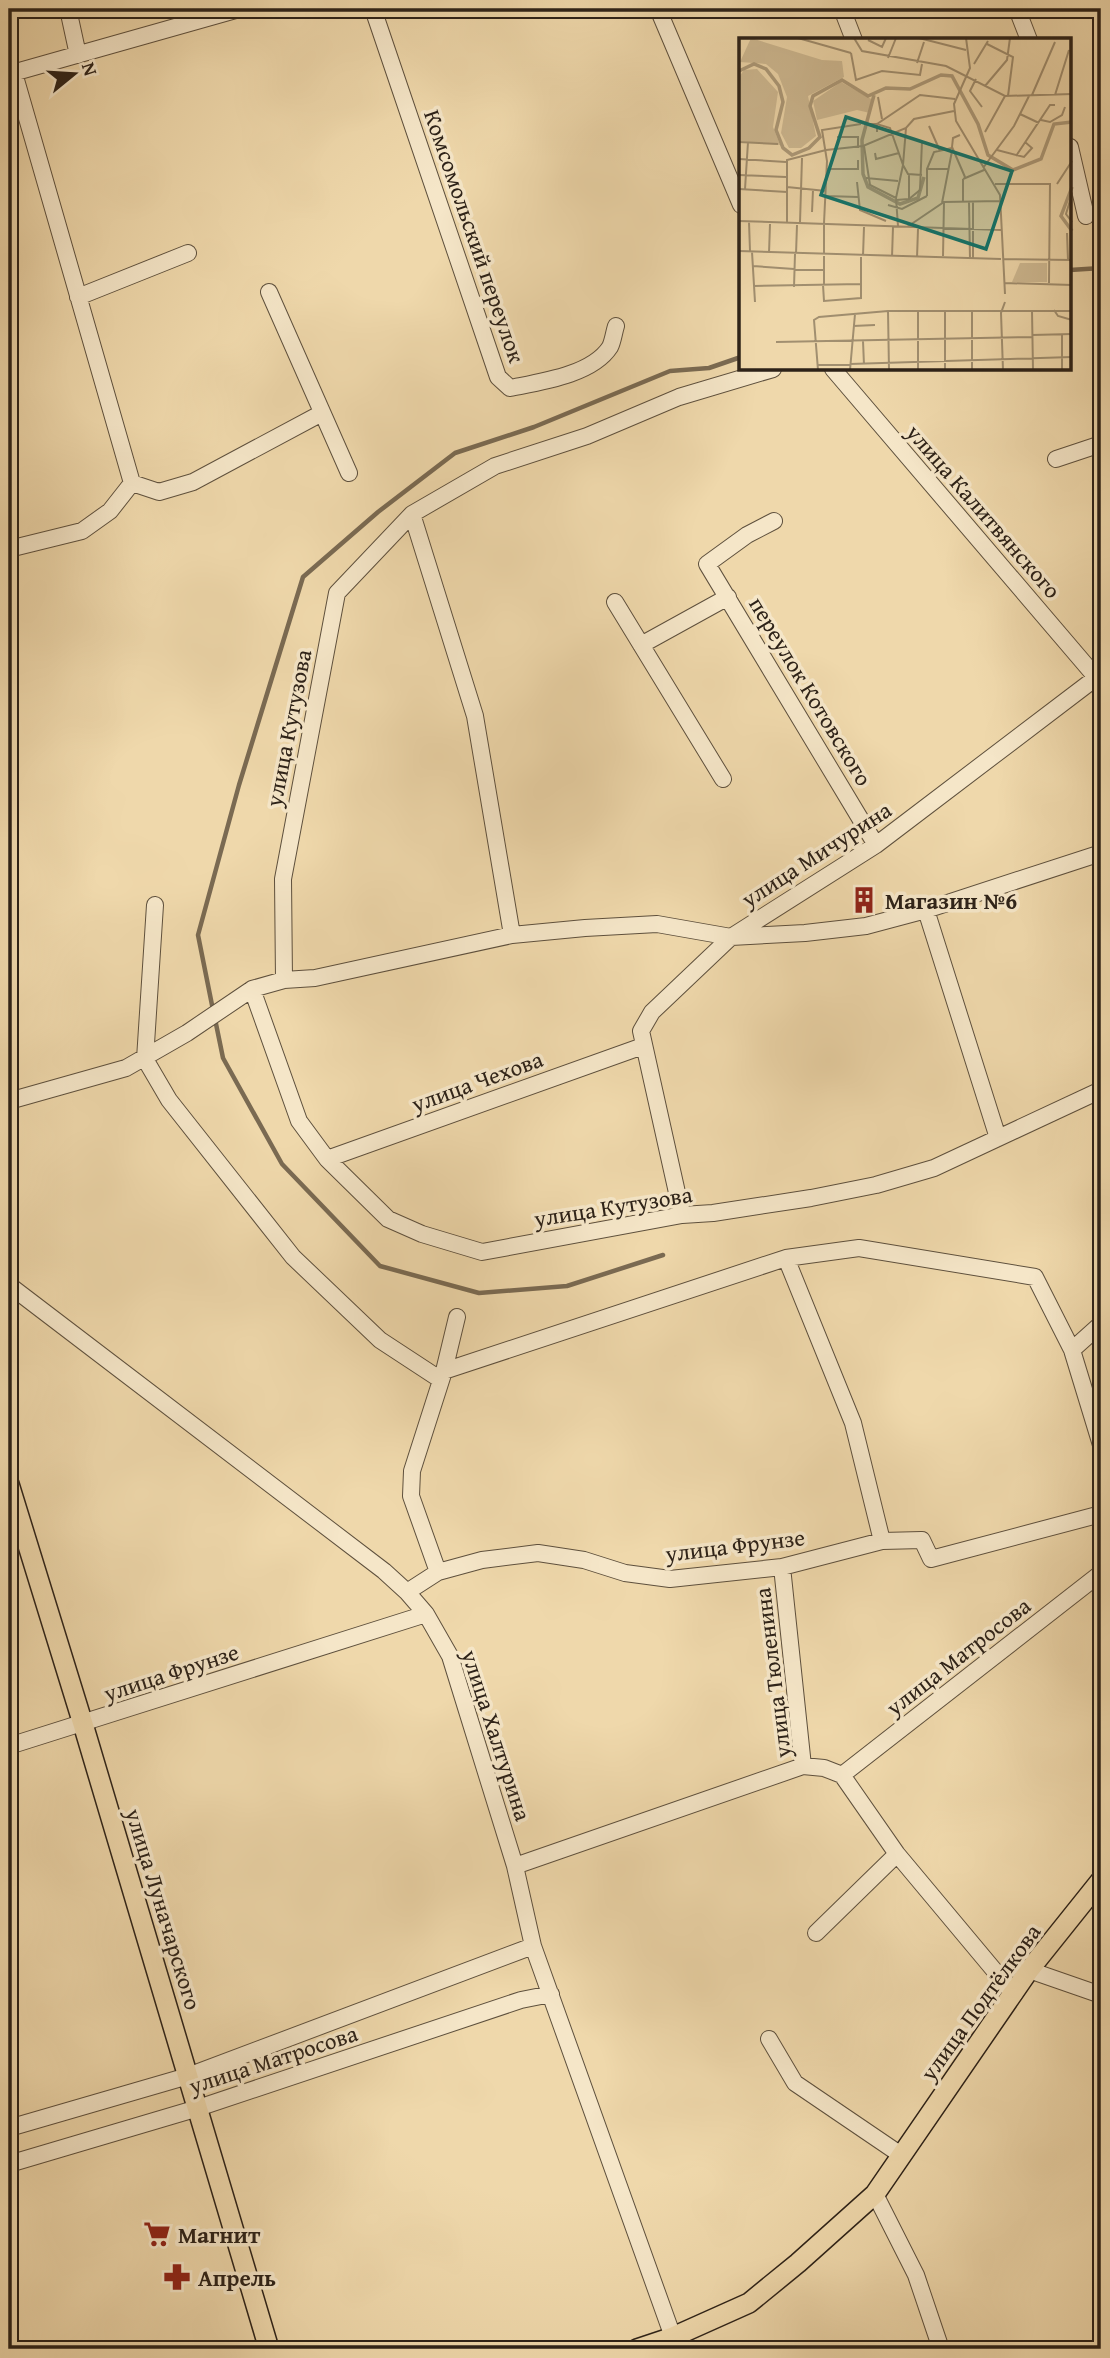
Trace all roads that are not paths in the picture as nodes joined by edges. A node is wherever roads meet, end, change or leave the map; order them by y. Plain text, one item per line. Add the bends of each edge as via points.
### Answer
1 (68, 9) edge
2 (239, 9) edge
3 (373, 9) edge
4 (658, 9) edge
5 (842, 9) edge
6 (1017, 9) edge
7 (852, 38) edge
8 (1028, 38) edge
9 (78, 55) junction
10 (11, 74) edge
11 (1072, 156) edge
12 (739, 200) edge
13 (1086, 216) dead end
14 (188, 253) dead end
15 (269, 292) dead end
16 (78, 297) junction
17 (616, 326) dead end
18 (766, 371) edge
19 (835, 371) edge
20 (322, 414) junction
21 (1101, 444) edge
22 (1056, 459) dead end
23 (349, 473) dead end
24 (132, 483) junction
25 (412, 514) junction
26 (774, 521) dead end
27 (9, 549) edge
28 (728, 597) junction
29 (615, 602) dead end
30 (641, 645) junction
31 (1100, 679) edge
32 (723, 779) dead end
33 (876, 845) junction
34 (1101, 853) edge
35 (155, 905) dead end
36 (926, 911) junction
37 (512, 935) junction
38 (731, 937) junction
39 (284, 980) junction
40 (252, 989) junction
41 (643, 1046) junction
42 (145, 1059) junction
43 (1101, 1090) edge
44 (9, 1101) edge
45 (999, 1138) junction
46 (327, 1158) junction
47 (682, 1214) junction
48 (786, 1258) junction
49 (9, 1285) edge
50 (457, 1318) dead end
51 (1101, 1324) edge
52 (1072, 1350) junction
53 (442, 1375) junction
54 (1101, 1445) edge
55 (9, 1484) edge
56 (1101, 1514) edge
57 (881, 1541) junction
58 (782, 1567) junction
59 (438, 1572) junction
60 (1101, 1573) edge
61 (407, 1592) junction
62 (426, 1614) junction
63 (83, 1724) junction
64 (9, 1746) edge
65 (803, 1766) junction
66 (842, 1775) junction
67 (897, 1854) junction
68 (515, 1866) junction
69 (1101, 1880) edge
70 (816, 1933) dead end
71 (533, 1946) junction
72 (1029, 1970) junction
73 (551, 1994) junction
74 (1014, 1994) junction
75 (1101, 1995) edge
76 (769, 2039) dead end
77 (188, 2076) junction
78 (198, 2108) junction
79 (9, 2128) edge
80 (901, 2155) junction
81 (9, 2164) edge
82 (875, 2194) junction
83 (673, 2337) junction
84 (269, 2349) edge
85 (637, 2349) edge
86 (941, 2349) edge

1 - 9 street
2 - 9 street
3 - 17 street, Комсомольский переулок via 498,377 510,388 591,366 610,346
4 - 12 street
5 - 7 street
6 - 8 street
9 - 10 street
10 - 16 street
11 - 13 street
14 - 16 street
15 - 20 street
16 - 24 street
18 - 25 street, улица Кутузова via 679,397 587,436 495,466
19 - 31 street, улица Калитвянского
20 - 23 street
20 - 24 street via 193,482 159,492
21 - 22 street
24 - 27 street via 110,511 82,531
25 - 37 street via 475,716
25 - 39 street, улица Кутузова via 337,593 283,879
26 - 28 street, переулок Котовского via 707,564
28 - 30 street, переулок Котовского
28 - 33 street, переулок Котовского
29 - 30 street
30 - 32 street
31 - 33 street, улица Мичурина
33 - 38 street, улица Мичурина
34 - 36 street
35 - 42 street
36 - 38 street via 866,926
36 - 45 street
37 - 38 street, улица Мичурина via 657,925
37 - 39 street, улица Мичурина via 315,978
38 - 41 street via 652,1012 641,1031
39 - 40 street, улица Мичурина
40 - 42 street, улица Мичурина
40 - 46 street, улица Кутузова via 299,1121
41 - 46 street, улица Чехова
41 - 47 street
42 - 44 street, улица Мичурина
42 - 53 street via 169,1100 293,1258 380,1340
43 - 45 street, улица Кутузова
45 - 47 street, улица Кутузова via 934,1168 876,1185 713,1213
46 - 47 street, улица Кутузова via 388,1219 482,1252
48 - 52 street via 859,1248 1035,1277
48 - 53 street
48 - 57 street via 853,1423
49 - 61 street, улица Халтурина
50 - 53 street
51 - 52 street
52 - 54 street
53 - 59 street via 412,1471 411,1496
55 - 63 main road, улица Луначарского
56 - 57 street, улица Фрунзе via 931,1559 922,1540
57 - 58 street, улица Фрунзе
58 - 59 street, улица Фрунзе via 670,1579 538,1553 482,1560
58 - 65 street, улица Тюленина
59 - 61 street, улица Фрунзе
60 - 66 street, улица Матросова
61 - 62 street, улица Халтурина
62 - 63 street, улица Фрунзе
62 - 68 street, улица Халтурина via 450,1656
63 - 64 street, улица Фрунзе
63 - 77 main road, улица Луначарского
65 - 66 street, улица Тюленина
65 - 68 street
66 - 67 street
67 - 70 street
67 - 74 street
68 - 71 street, улица Халтурина
69 - 72 main road, улица Подтёлкова
71 - 73 street, улица Халтурина
71 - 77 street, улица Матросова
72 - 74 main road, улица Подтёлкова
72 - 75 street
73 - 78 street, улица Матросова via 521,2000
73 - 83 street, улица Халтурина
74 - 80 main road, улица Подтёлкова
76 - 80 street via 795,2083
77 - 78 main road, улица Луначарского
77 - 79 street, улица Матросова
78 - 81 street, улица Матросова
78 - 84 main road, улица Луначарского
80 - 82 main road, улица Подтёлкова
82 - 83 main road, улица Подтёлкова via 749,2303
82 - 86 street via 916,2275
83 - 85 main road, улица Подтёлкова

